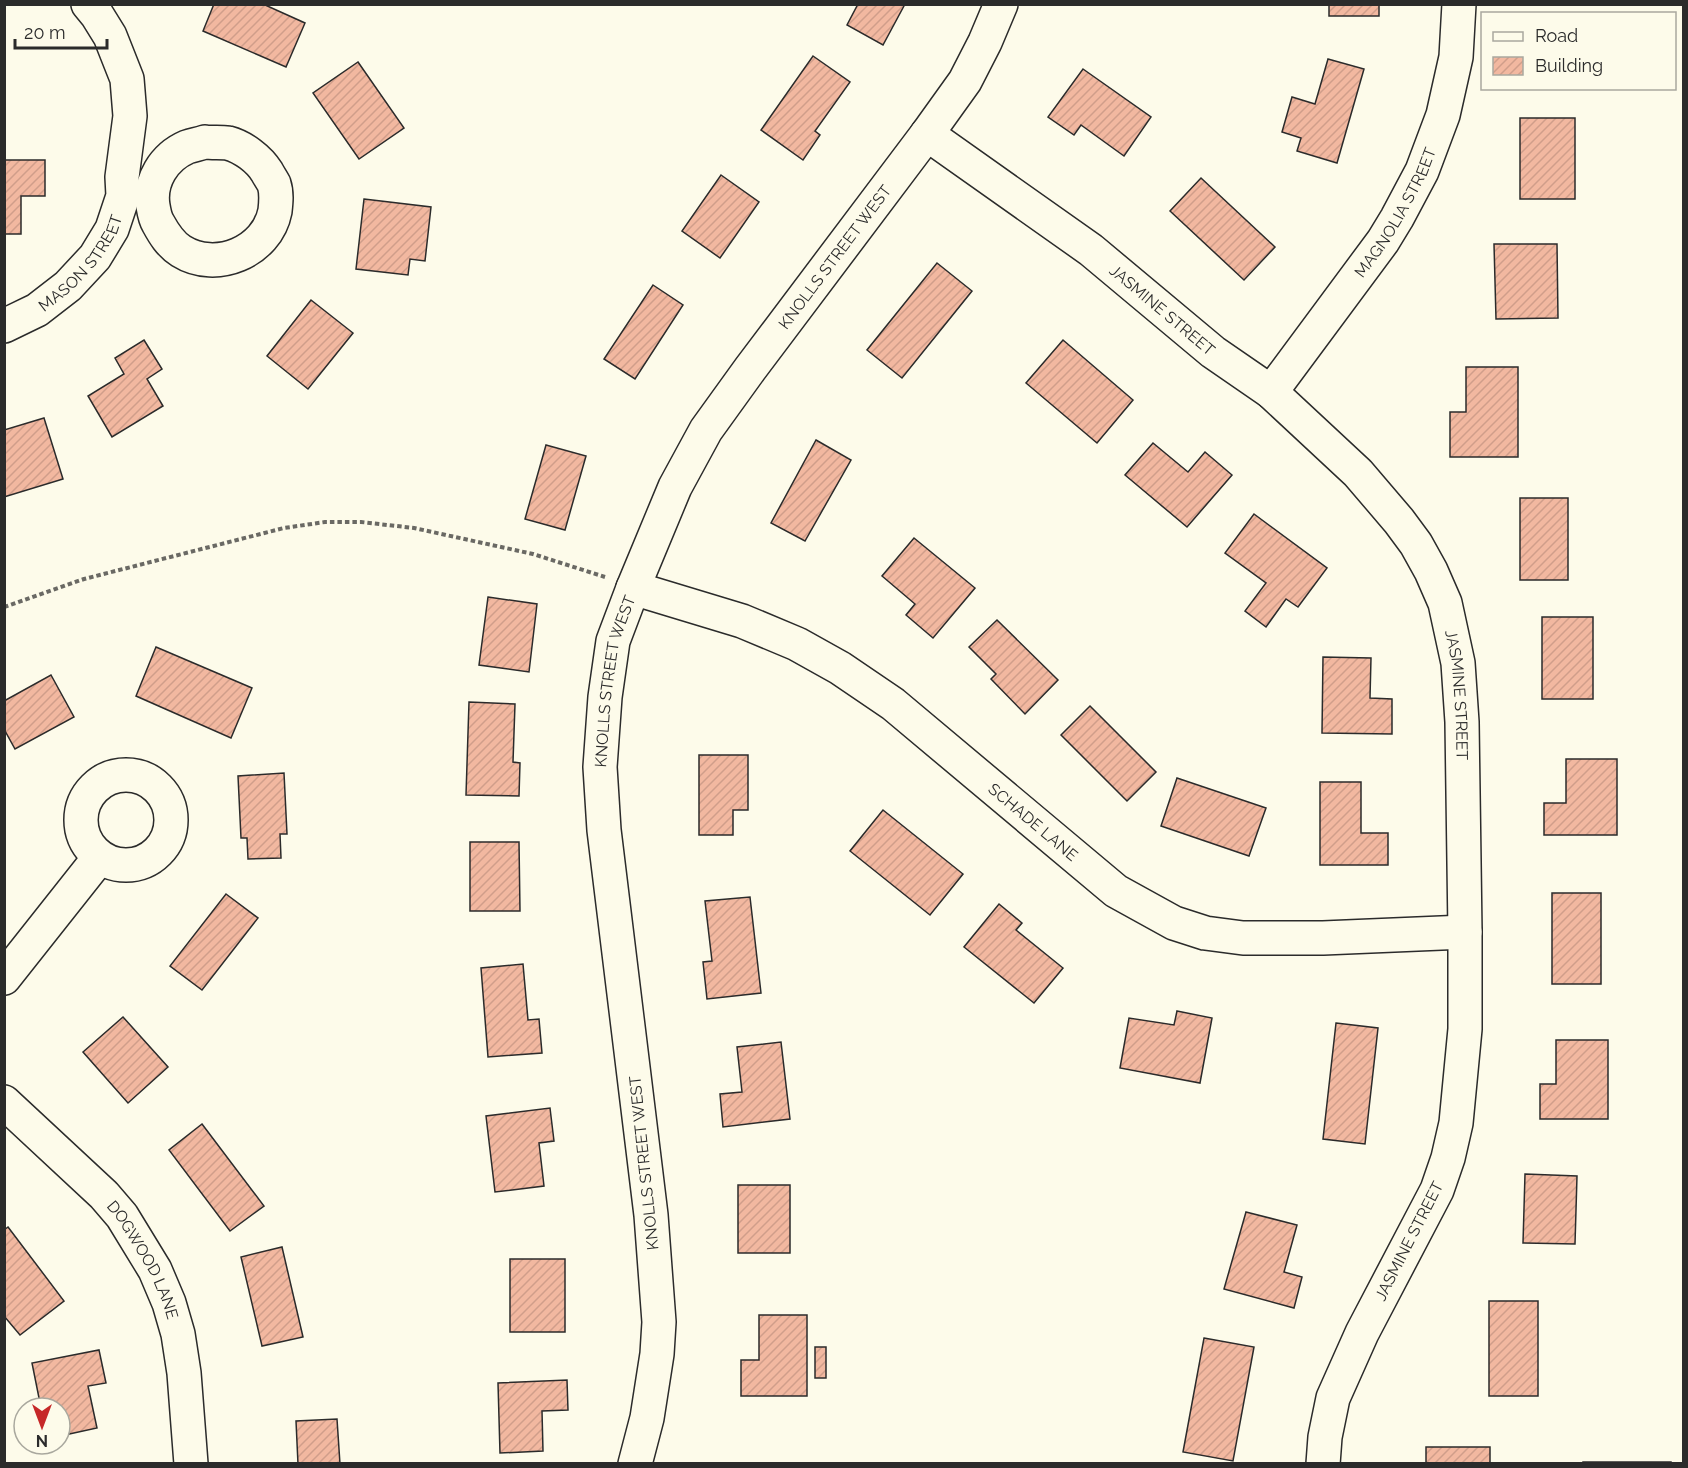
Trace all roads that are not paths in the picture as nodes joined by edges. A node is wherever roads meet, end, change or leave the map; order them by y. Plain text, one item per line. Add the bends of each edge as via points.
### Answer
1 (88, 4) edge
2 (1001, 4) edge
3 (1459, 4) edge
4 (927, 134) junction
5 (4, 326) edge
6 (1270, 392) junction
7 (633, 588) junction
8 (99, 858) dead end
9 (1465, 932) junction
10 (4, 978) edge
11 (4, 1102) edge
12 (191, 1464) edge
13 (635, 1464) edge
14 (1323, 1464) edge

1 - 5 street, MASON STREET via 110,36 127,79 138,179 123,196 112,229 95,257 68,286 37,310
2 - 4 street, KNOLLS STREET WEST via 965,81
3 - 6 street, MAGNOLIA STREET via 1456,57 1446,103 1422,171 1383,241
4 - 6 street, JASMINE STREET via 1091,250 1213,352
4 - 7 street, KNOLLS STREET WEST via 706,430 675,487
6 - 9 street, JASMINE STREET via 1358,473 1399,521 1416,544 1445,603 1458,663 1462,722
7 - 9 street, SCHADE LANE via 742,621 797,644 840,668 893,704 1116,891 1174,923 1243,938
7 - 13 street, KNOLLS STREET WEST via 614,641 600,767 604,830 651,1215 659,1322 657,1354
8 - 10 street
9 - 14 street, JASMINE STREET via 1465,1029 1456,1124 1448,1158 1437,1190 1362,1333 1333,1398
11 - 12 street, DOGWOOD LANE via 104,1195 122,1216 155,1270 178,1334

